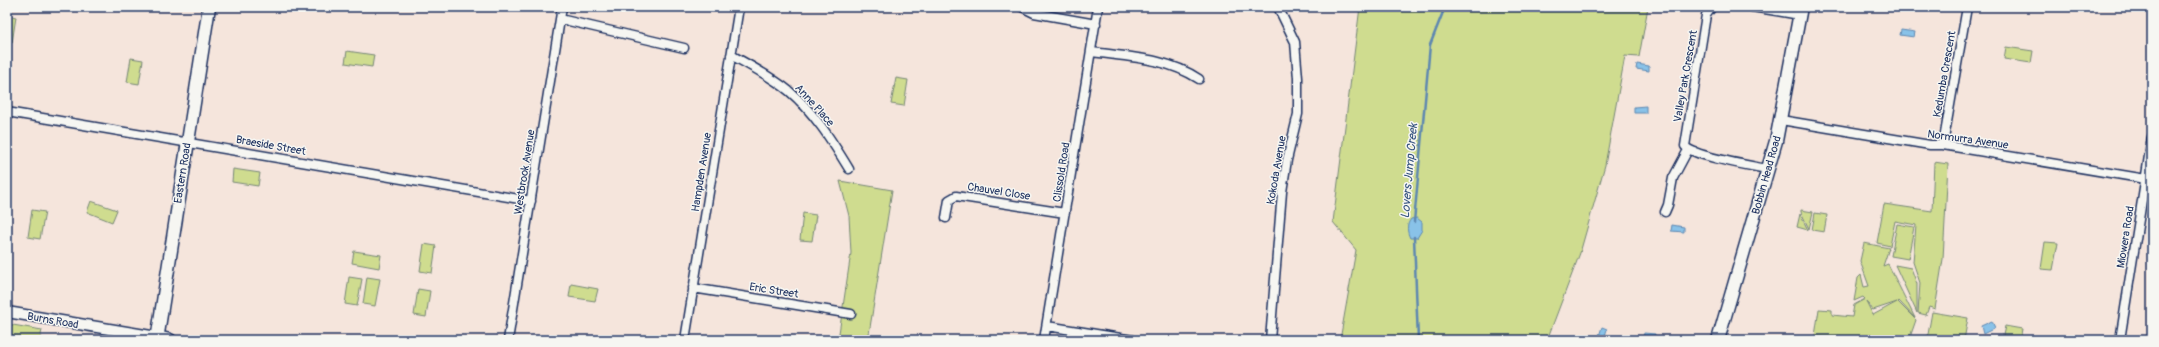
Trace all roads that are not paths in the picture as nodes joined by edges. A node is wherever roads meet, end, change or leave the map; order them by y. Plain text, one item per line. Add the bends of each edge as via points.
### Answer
1 (209, 7) edge
2 (562, 7) edge
3 (739, 7) edge
4 (1022, 7) edge
5 (1098, 7) edge
6 (1278, 7) edge
7 (1712, 7) edge
8 (1752, 7) edge
9 (1967, 7) edge
10 (1801, 11) edge
11 (560, 19) junction
12 (1096, 24) junction
13 (684, 48) dead end
14 (1092, 52) junction
15 (732, 55) junction
16 (1199, 78) dead end
17 (7, 112) edge
18 (1781, 120) junction
19 (2152, 137) edge
20 (187, 142) junction
21 (1943, 145) junction
22 (1688, 150) junction
23 (849, 169) dead end
24 (1767, 169) junction
25 (2149, 179) edge
26 (531, 201) junction
27 (1665, 212) dead end
28 (1065, 213) junction
29 (946, 218) dead end
30 (693, 288) junction
31 (7, 312) edge
32 (851, 314) dead end
33 (1047, 326) junction
34 (157, 339) edge
35 (170, 340) edge
36 (508, 340) edge
37 (684, 340) edge
38 (1044, 340) edge
39 (1133, 340) edge
40 (1270, 340) edge
41 (1718, 340) edge
42 (2120, 340) edge

1 - 20 main road, Eastern Road
2 - 11 street, Westbrook Avenue
3 - 15 street, Hampden Avenue
4 - 12 street via 1034,12
5 - 12 street, Clissold Road
6 - 40 street, Kokoda Avenue via 1295,42 1298,114 1282,192
7 - 22 street, Valley Park Crescent via 1706,15 1686,133 1685,146
8 - 10 street
9 - 21 street, Kedumba Crescent
10 - 18 main road, Bobbin Head Road
11 - 13 street
11 - 26 street, Westbrook Avenue
12 - 14 street, Clissold Road
14 - 16 street via 1155,60
14 - 28 street, Clissold Road
15 - 23 street, Anne Place via 789,91 830,138
15 - 30 street, Hampden Avenue
17 - 20 street, Braeside Street
18 - 21 street, Normurra Avenue
18 - 24 main road, Bobbin Head Road
19 - 25 street, Miowera Road
20 - 26 street, Braeside Street
20 - 34 main road, Eastern Road
21 - 25 street, Normurra Avenue
22 - 24 street
22 - 27 street via 1673,178
24 - 41 main road, Bobbin Head Road
25 - 42 street, Miowera Road
26 - 36 street, Westbrook Avenue
28 - 29 street, Chauvel Close via 956,196 949,200
28 - 33 street, Clissold Road
30 - 32 street, Eric Street
30 - 37 street, Hampden Avenue
31 - 34 street, Burns Road
33 - 38 street, Clissold Road
33 - 39 street
34 - 35 main road, Burns Road

